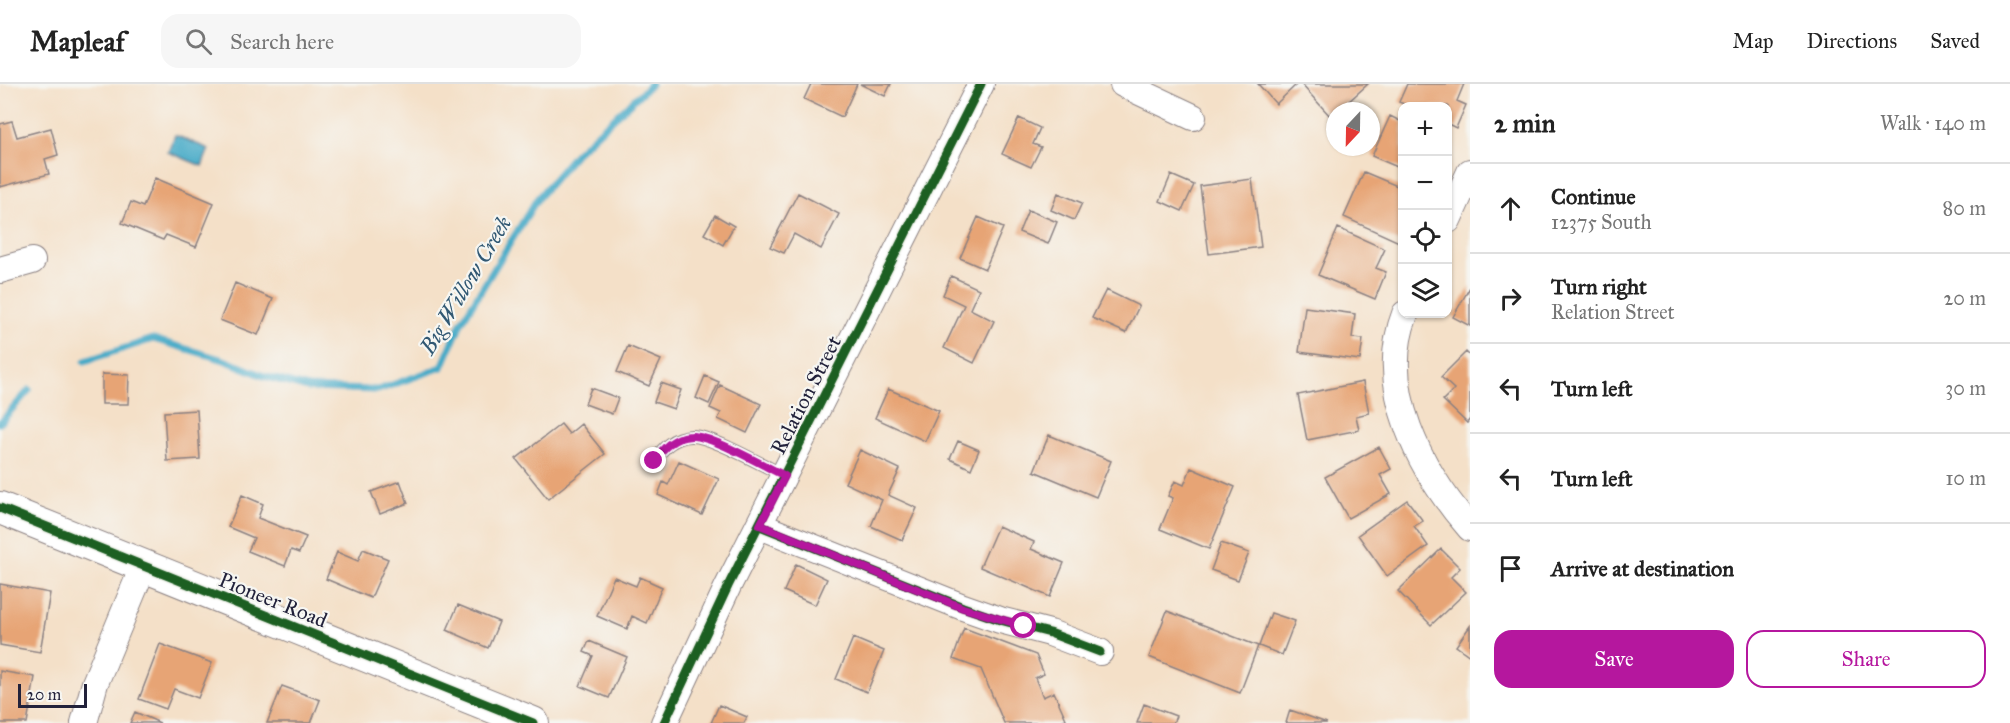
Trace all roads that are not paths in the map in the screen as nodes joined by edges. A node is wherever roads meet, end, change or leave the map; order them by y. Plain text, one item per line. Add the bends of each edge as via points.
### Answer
1 (981, 84) edge
2 (1123, 84) edge
3 (1192, 117) dead end
4 (1470, 172) edge
5 (1456, 218) edge
6 (32, 261) dead end
7 (0, 270) edge
8 (1404, 318) edge
9 (654, 461) dead end
10 (785, 476) junction
11 (0, 508) edge
12 (760, 525) junction
13 (1470, 528) edge
14 (142, 567) junction
15 (1100, 652) dead end
16 (84, 723) edge
17 (533, 723) edge
18 (664, 723) edge

1 - 10 street, Relation Street
2 - 3 street
4 - 5 street
6 - 7 street
8 - 13 street via 1397,351 1401,409 1438,485
9 - 10 lane via 674,439 692,435
10 - 12 street, Relation Street
11 - 14 street, Pioneer Road
12 - 15 street via 963,608
12 - 18 street, Relation Street
14 - 16 street via 95,683
14 - 17 street, Pioneer Road

